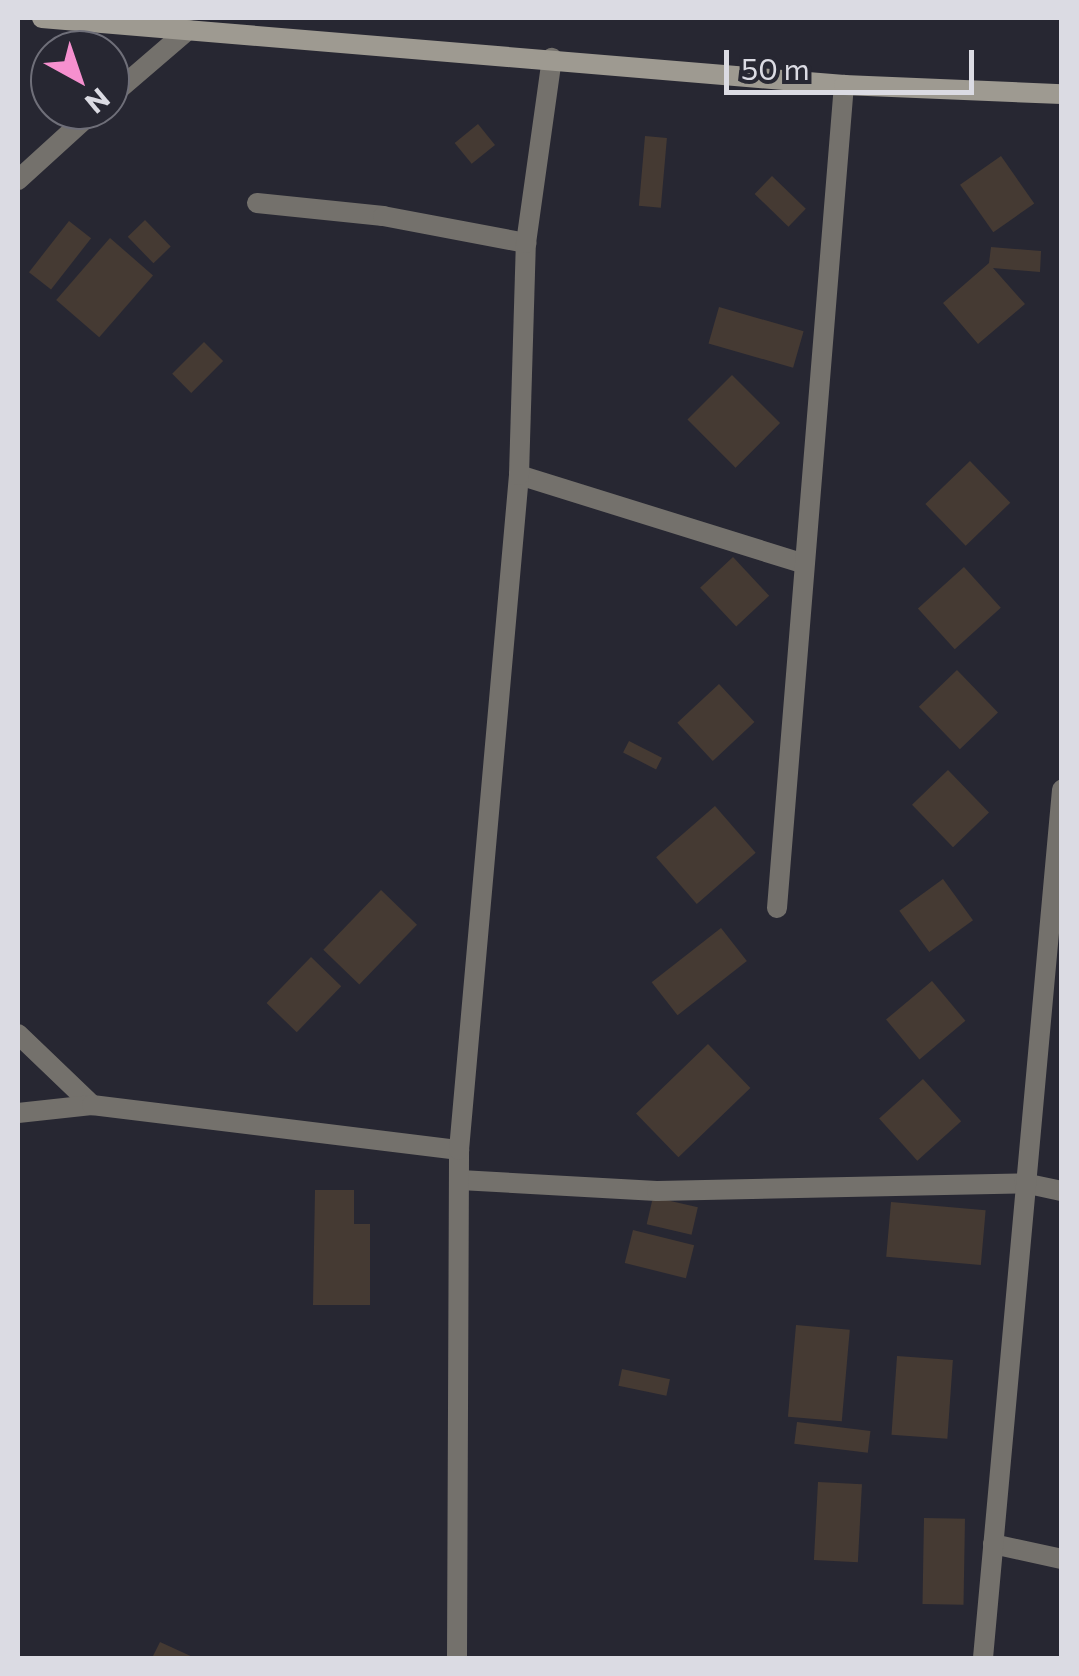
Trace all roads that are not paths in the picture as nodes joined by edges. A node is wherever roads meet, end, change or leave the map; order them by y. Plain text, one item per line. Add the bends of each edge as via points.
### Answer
1 (42, 18) edge
2 (188, 30) junction
3 (552, 58) junction
4 (130, 80) edge
5 (844, 84) junction
6 (1062, 94) edge
7 (73, 130) edge
8 (18, 180) edge
9 (257, 204) dead end
10 (526, 243) junction
11 (519, 475) junction
12 (802, 563) junction
13 (1062, 790) edge
14 (777, 908) dead end
15 (18, 1034) edge
16 (92, 1106) junction
17 (18, 1113) edge
18 (459, 1150) junction
19 (460, 1180) junction
20 (1024, 1184) junction
21 (1062, 1191) edge
22 (994, 1544) junction
23 (1062, 1559) edge
24 (457, 1658) edge
25 (982, 1658) edge

1 - 2 street
2 - 3 street
2 - 4 street
3 - 5 street
3 - 10 street
5 - 6 street
5 - 12 street
7 - 8 street
9 - 10 street via 383,216
10 - 11 street
11 - 12 street
11 - 18 street
12 - 14 street
13 - 20 street
15 - 16 street
16 - 17 street
16 - 18 street
18 - 19 street
19 - 20 street via 657,1191
19 - 24 street
20 - 21 street
20 - 22 street
22 - 23 street
22 - 25 street

